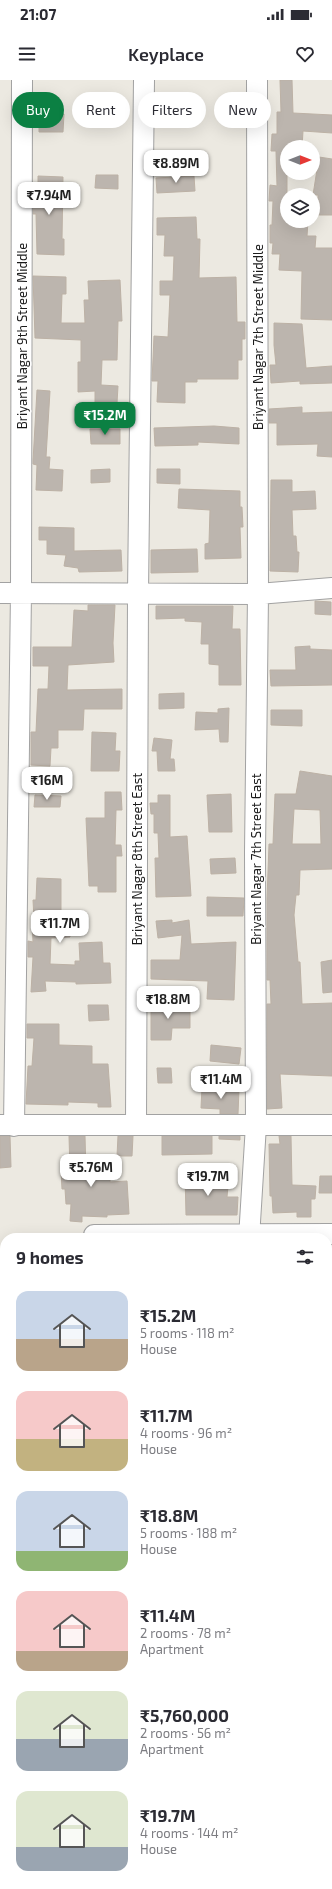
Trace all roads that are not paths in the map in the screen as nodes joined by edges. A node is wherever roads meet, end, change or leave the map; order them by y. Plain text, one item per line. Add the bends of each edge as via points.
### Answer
1 (22, 80) edge
2 (144, 80) edge
3 (258, 80) edge
4 (332, 588) edge
5 (21, 592) junction
6 (0, 593) edge
7 (138, 593) junction
8 (258, 594) junction
9 (7, 1125) edge
10 (136, 1125) junction
11 (256, 1125) junction
12 (332, 1125) edge
13 (249, 1233) edge

1 - 5 street, Briyant Nagar 9th Street Middle
2 - 7 street, Briyant Nagar 8th Street East
3 - 8 street, Briyant Nagar 7th Street Middle
4 - 8 street
5 - 6 street
5 - 7 street
5 - 9 street, Briyant Nagar 9th Street Middle
7 - 8 street
7 - 10 street, Briyant Nagar 8th Street East
8 - 11 street, Briyant Nagar 7th Street East via 255,853
9 - 10 street
10 - 11 street
11 - 12 street
11 - 13 street, Briyant Nagar 7th Street East

